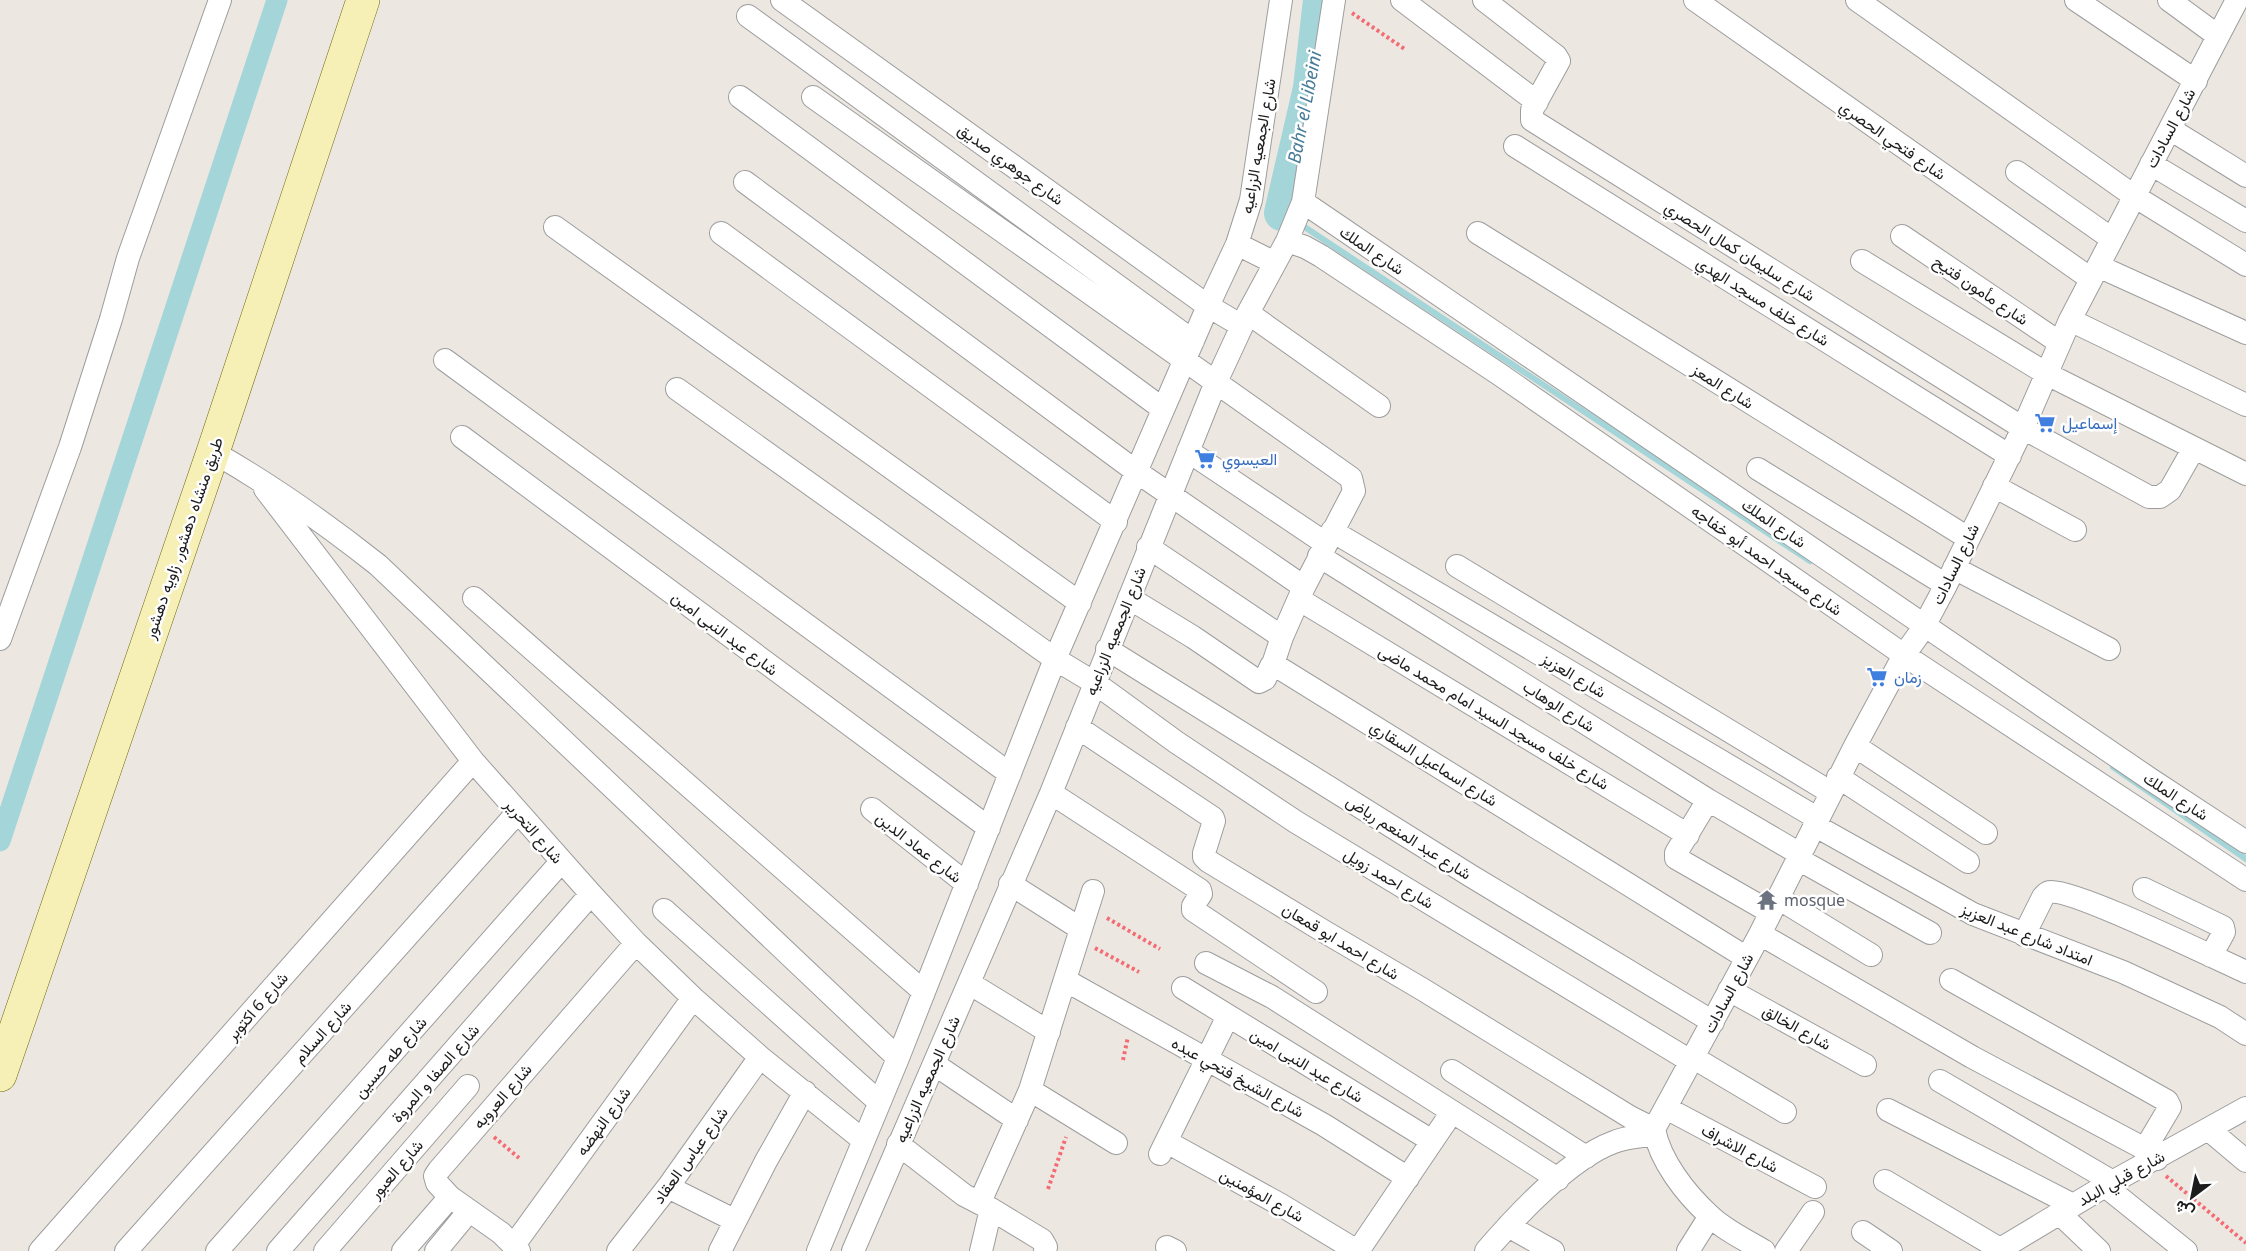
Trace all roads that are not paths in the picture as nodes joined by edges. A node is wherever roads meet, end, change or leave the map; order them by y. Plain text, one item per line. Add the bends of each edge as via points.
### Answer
1 (220, 0) edge
2 (363, 0) edge
3 (782, 0) edge
4 (1334, 0) edge
5 (1402, 0) edge
6 (1484, 0) edge
7 (1695, 0) edge
8 (1857, 0) edge
9 (2076, 0) edge
10 (2169, 0) edge
11 (2237, 0) edge
12 (1278, 3) edge
13 (748, 16) dead end
14 (2218, 36) junction
15 (2196, 81) junction
16 (813, 97) dead end
17 (740, 98) dead end
18 (1537, 102) junction
19 (2170, 129) junction
20 (1515, 146) dead end
21 (2151, 164) junction
22 (2017, 172) dead end
23 (2246, 176) edge
24 (746, 183) dead end
25 (2134, 196) junction
26 (1302, 202) junction
27 (2246, 221) edge
28 (555, 227) dead end
29 (721, 233) dead end
30 (1478, 233) dead end
31 (1902, 236) dead end
32 (2112, 239) junction
33 (1287, 241) junction
34 (1237, 244) junction
35 (1862, 261) dead end
36 (1275, 263) junction
37 (2246, 265) edge
38 (2094, 273) junction
39 (1208, 306) junction
40 (1245, 320) junction
41 (2070, 320) junction
42 (2246, 333) edge
43 (2060, 343) junction
44 (1189, 350) junction
45 (445, 360) dead end
46 (2047, 374) junction
47 (1216, 381) junction
48 (677, 389) dead end
49 (2246, 405) edge
50 (1379, 406) dead end
51 (1163, 409) junction
52 (2023, 428) junction
53 (462, 437) dead end
54 (2194, 448) junction
55 (1188, 451) junction
56 (213, 452) junction
57 (2010, 456) junction
58 (1758, 469) dead end
59 (1137, 472) junction
60 (2246, 474) edge
61 (255, 476) junction
62 (1994, 486) junction
63 (1169, 496) junction
64 (1116, 522) junction
65 (2075, 530) dead end
66 (1968, 538) junction
67 (1325, 543) junction
68 (1148, 547) junction
69 (1457, 566) dead end
70 (1950, 576) junction
71 (1302, 593) junction
72 (474, 598) dead end
73 (1129, 598) junction
74 (1080, 603) junction
75 (1923, 627) junction
76 (1282, 637) junction
77 (0, 639) edge
78 (1107, 649) junction
79 (2109, 649) dead end
80 (1906, 652) junction
81 (1055, 659) junction
82 (1274, 664) junction
83 (1095, 683) junction
84 (1077, 727) junction
85 (1855, 746) junction
86 (473, 761) junction
87 (1010, 774) junction
88 (1834, 785) junction
89 (1051, 792) junction
90 (1708, 800) junction
91 (872, 809) dead end
92 (518, 813) junction
93 (1815, 822) junction
94 (989, 828) junction
95 (1986, 833) dead end
96 (1688, 835) junction
97 (2246, 842) edge
98 (1799, 856) junction
99 (561, 862) junction
100 (1968, 862) dead end
101 (2246, 880) edge
102 (967, 884) junction
103 (1010, 884) junction
104 (2144, 889) dead end
105 (591, 894) junction
106 (1091, 899) road end
107 (1774, 905) junction
108 (664, 910) dead end
109 (1930, 933) dead end
110 (1080, 934) junction
111 (1760, 934) junction
112 (2024, 935) junction
113 (636, 943) junction
114 (1871, 955) dead end
115 (2211, 956) junction
116 (1747, 958) junction
117 (1206, 963) dead end
118 (2246, 972) edge
119 (1065, 980) junction
120 (1951, 980) dead end
121 (969, 983) junction
122 (1183, 988) dead end
123 (1730, 990) junction
124 (924, 992) junction
125 (1316, 992) dead end
126 (693, 998) junction
127 (1228, 1016) junction
128 (1713, 1022) junction
129 (1049, 1032) junction
130 (2246, 1034) edge
131 (760, 1057) junction
132 (898, 1058) junction
133 (1207, 1060) junction
134 (1693, 1060) junction
135 (934, 1064) junction
136 (1865, 1065) dead end
137 (1452, 1071) dead end
138 (0, 1075) edge
139 (1940, 1081) dead end
140 (468, 1086) dead end
141 (1030, 1090) junction
142 (805, 1092) junction
143 (878, 1101) junction
144 (2246, 1108) edge
145 (1888, 1110) dead end
146 (1452, 1112) junction
147 (1785, 1112) dead end
148 (1017, 1120) junction
149 (1658, 1123) junction
150 (2208, 1129) junction
151 (863, 1140) junction
152 (1432, 1141) junction
153 (1116, 1143) dead end
154 (898, 1144) junction
155 (1586, 1157) junction
156 (2150, 1157) junction
157 (2246, 1161) edge
158 (1408, 1179) junction
159 (1558, 1179) junction
160 (1885, 1181) dead end
161 (2109, 1184) junction
162 (668, 1187) junction
163 (1815, 1187) dead end
164 (450, 1197) junction
165 (986, 1205) junction
166 (2066, 1209) junction
167 (469, 1211) junction
168 (1813, 1212) dead end
169 (1710, 1216) junction
170 (735, 1220) junction
171 (1508, 1226) junction
172 (1863, 1233) dead end
173 (1736, 1244) edge
174 (516, 1248) edge
175 (1998, 1250) edge
176 (40, 1251) edge
177 (126, 1251) edge
178 (217, 1251) edge
179 (278, 1251) edge
180 (325, 1251) edge
181 (403, 1251) edge
182 (436, 1251) edge
183 (618, 1251) edge
184 (720, 1251) edge
185 (818, 1251) edge
186 (853, 1251) edge
187 (981, 1251) edge
188 (1045, 1251) edge
189 (1357, 1251) edge
190 (1486, 1251) edge
191 (1553, 1251) edge
192 (1688, 1251) edge
193 (1764, 1251) edge
194 (1786, 1251) edge
195 (1892, 1251) edge
196 (2099, 1251) edge
197 (2186, 1251) edge

1 - 77 street via 128,258 70,447
2 - 56 street, طريق منشاه دهشور, زاويه دهشور
3 - 39 street, شارع جوهري صديق
4 - 26 street, شارع الجمعيه الزراعيه
5 - 18 street
6 - 18 street via 1559,61
7 - 38 street, شارع فتحي الحصري
8 - 25 street
9 - 15 street
10 - 14 street
11 - 14 street, شارع السادات
12 - 34 street, شارع الجمعيه الزراعيه via 1251,200
13 - 44 street
14 - 15 street, شارع السادات
15 - 19 street, شارع السادات
16 - 44 street
17 - 51 street
18 - 52 street, شارع سليمان كمال الحصري via 1532,120
19 - 21 street, شارع السادات
19 - 23 street
20 - 57 street, شارع خلف مسجد الهدي
21 - 25 street, شارع السادات
21 - 27 street
22 - 32 street
24 - 59 street, شارع خلف مسجد السيد امام محمد ماضى
25 - 32 street, شارع السادات
25 - 37 street
26 - 33 street, شارع الجمعيه الزراعيه
26 - 75 street, شارع الملك
28 - 74 street
29 - 64 street
30 - 66 street, شارع المعز
31 - 43 street, شارع مأمون فتيح
32 - 38 street, شارع السادات
33 - 36 street, شارع الجمعيه الزراعيه
33 - 80 street, شارع مسجد احمد أبو خفاجه via 1321,256 1499,374
34 - 36 street
34 - 39 street, شارع الجمعيه الزراعيه
35 - 46 street
36 - 40 street, شارع الجمعيه الزراعيه
38 - 41 street, شارع السادات
38 - 42 street, شارع فتحي الحصري
39 - 40 street, شارع جوهري صديق
39 - 44 street, شارع الجمعيه الزراعيه
40 - 47 street, شارع الجمعيه الزراعيه
40 - 50 street, شارع جوهري صديق
41 - 43 street, شارع السادات
41 - 49 street
43 - 46 street, شارع السادات
44 - 47 street
44 - 51 street, شارع الجمعيه الزراعيه
45 - 87 street
46 - 52 street, شارع السادات
46 - 54 street
47 - 55 street, شارع الجمعيه الزراعيه
47 - 67 street via 1351,478 1354,491
48 - 81 street, شارع احمد زويل
51 - 59 street, شارع الجمعيه الزراعيه
52 - 54 street via 2150,497 2160,497 2170,490
52 - 57 street, شارع السادات
53 - 94 street, شارع عبد النبى امين
54 - 60 street
55 - 63 street, شارع الجمعيه الزراعيه
55 - 67 street, شارع العزيز
56 - 61 street
56 - 138 street, طريق منشاه دهشور, زاويه دهشور
57 - 62 street, شارع السادات
58 - 70 street
59 - 63 street, شارع خلف مسجد السيد امام محمد ماضى
59 - 64 street, شارع الجمعيه الزراعيه
61 - 86 street, شارع التحرير
61 - 132 street via 328,525 378,565
62 - 65 street
62 - 66 street, شارع السادات
63 - 68 street, شارع الجمعيه الزراعيه
63 - 71 street, شارع خلف مسجد السيد امام محمد ماضى
64 - 74 street, شارع الجمعيه الزراعيه
66 - 70 street, شارع السادات
67 - 71 street
67 - 90 street, شارع الوهاب
67 - 93 street, شارع العزيز
68 - 73 street, شارع الجمعيه الزراعيه
68 - 76 street
69 - 88 street
70 - 75 street, شارع السادات
70 - 79 street
71 - 76 street
71 - 96 street, شارع خلف مسجد السيد امام محمد ماضى
72 - 124 street
73 - 78 street, شارع الجمعيه الزراعيه
73 - 82 street via 1259,682
74 - 81 street, شارع الجمعيه الزراعيه
75 - 80 street, شارع السادات
75 - 97 street, شارع الملك
76 - 82 street
78 - 83 street, شارع الجمعيه الزراعيه
78 - 128 street, شارع عبد المنعم رياض
80 - 85 street, شارع السادات
80 - 101 street, شارع مسجد احمد أبو خفاجه
81 - 83 street, شارع احمد زويل
81 - 87 street, شارع الجمعيه الزراعيه
82 - 116 street, شارع اسماعيل السقاري
83 - 84 street, شارع الجمعيه الزراعيه
83 - 134 street, شارع احمد زويل via 1296,822
84 - 89 street, شارع الجمعيه الزراعيه
84 - 149 street, شارع احمد ابو قمعان via 1213,818 1204,853 1208,861 1630,1118
85 - 88 street, شارع السادات
85 - 95 street
86 - 92 street, شارع التحرير
86 - 176 street, شارع 6 اكتوبر
87 - 94 street, شارع الجمعيه الزراعيه
88 - 93 street, شارع السادات
88 - 100 street
89 - 103 street, شارع الجمعيه الزراعيه
89 - 125 street via 1200,890 1193,910
90 - 96 street
90 - 98 street, شارع الوهاب
91 - 102 street, شارع عماد الدين
92 - 99 street, شارع التحرير
92 - 177 street, شارع السلام
93 - 98 street, شارع السادات
93 - 112 street, امتداد شارع عبد العزيز via 1945,900
94 - 102 street, شارع الجمعيه الزراعيه
96 - 107 street via 1676,858
98 - 107 street, شارع السادات
98 - 109 street, شارع الوهاب
99 - 105 street, شارع التحرير
99 - 178 street, شارع طه حسين
102 - 124 street, شارع الجمعيه الزراعيه
103 - 110 street
103 - 121 street, شارع الجمعيه الزراعيه
104 - 115 street via 2223,927
105 - 113 street, شارع التحرير
105 - 179 street, شارع الصفا و المروة
106 - 110 street
107 - 111 street, شارع السادات
107 - 114 street
108 - 143 street
110 - 119 street
111 - 116 street, شارع السادات
111 - 156 street
112 - 115 street via 2043,897 2053,892 2088,902
112 - 130 street, امتداد شارع عبد العزيز via 2123,972 2220,1017
113 - 126 street, شارع التحرير
113 - 164 street, شارع العروبه via 435,1176
115 - 118 street
116 - 123 street, شارع السادات
117 - 146 street via 1272,997
119 - 129 street
119 - 133 street, شارع الشيخ فتحي عبده
120 - 156 street via 2167,1101 2170,1107
121 - 129 street
121 - 135 street, شارع الجمعيه الزراعيه
122 - 127 street, شارع عبد النبى امين
123 - 128 street, شارع السادات
123 - 136 street, شارع الخالق
124 - 132 street, شارع الجمعيه الزراعيه
126 - 131 street, شارع التحرير
126 - 174 street, شارع النهضه
127 - 133 street
127 - 152 street, شارع عبد النبى امين
128 - 134 street, شارع السادات
129 - 141 street
131 - 142 street, شارع التحرير
131 - 162 street, شارع عباس العقاد
132 - 143 street, شارع الجمعيه الزراعيه
133 - 158 street, شارع الشيخ فتحي عبده via 1324,1125
133 - 189 street, شارع المؤمنين via 1163,1148 1281,1205
134 - 147 street, شارع احمد زويل
134 - 149 street, شارع السادات
135 - 148 street
135 - 154 street, شارع الجمعيه الزراعيه
137 - 155 street
139 - 161 street
140 - 180 street, شارع العبور
141 - 148 street
141 - 153 street
142 - 151 street, شارع التحرير
142 - 170 street
143 - 151 street, شارع الجمعيه الزراعيه
144 - 150 street, شارع قبلي البلد
145 - 166 street
146 - 152 street
146 - 159 street
148 - 165 street
149 - 155 street
149 - 163 street, شارع الاشراف
149 - 169 street via 1676,1176
150 - 156 street, شارع قبلي البلد
150 - 157 street
151 - 185 street, شارع الجمعيه الزراعيه
152 - 158 street
154 - 165 street via 959,1191
154 - 186 street, شارع الجمعيه الزراعيه
155 - 159 street
156 - 161 street, شارع قبلي البلد
158 - 189 street
159 - 171 street
160 - 175 street
161 - 166 street, شارع قبلي البلد
161 - 197 street
162 - 170 street
162 - 183 street, شارع عباس العقاد
164 - 167 street
164 - 181 street
165 - 187 street
165 - 188 street via 1042,1240
166 - 175 street, شارع قبلي البلد
166 - 196 street
167 - 174 street
167 - 182 street
168 - 194 street
169 - 173 street
169 - 192 street
170 - 184 street
171 - 190 street
171 - 191 street
172 - 195 street
173 - 193 street

